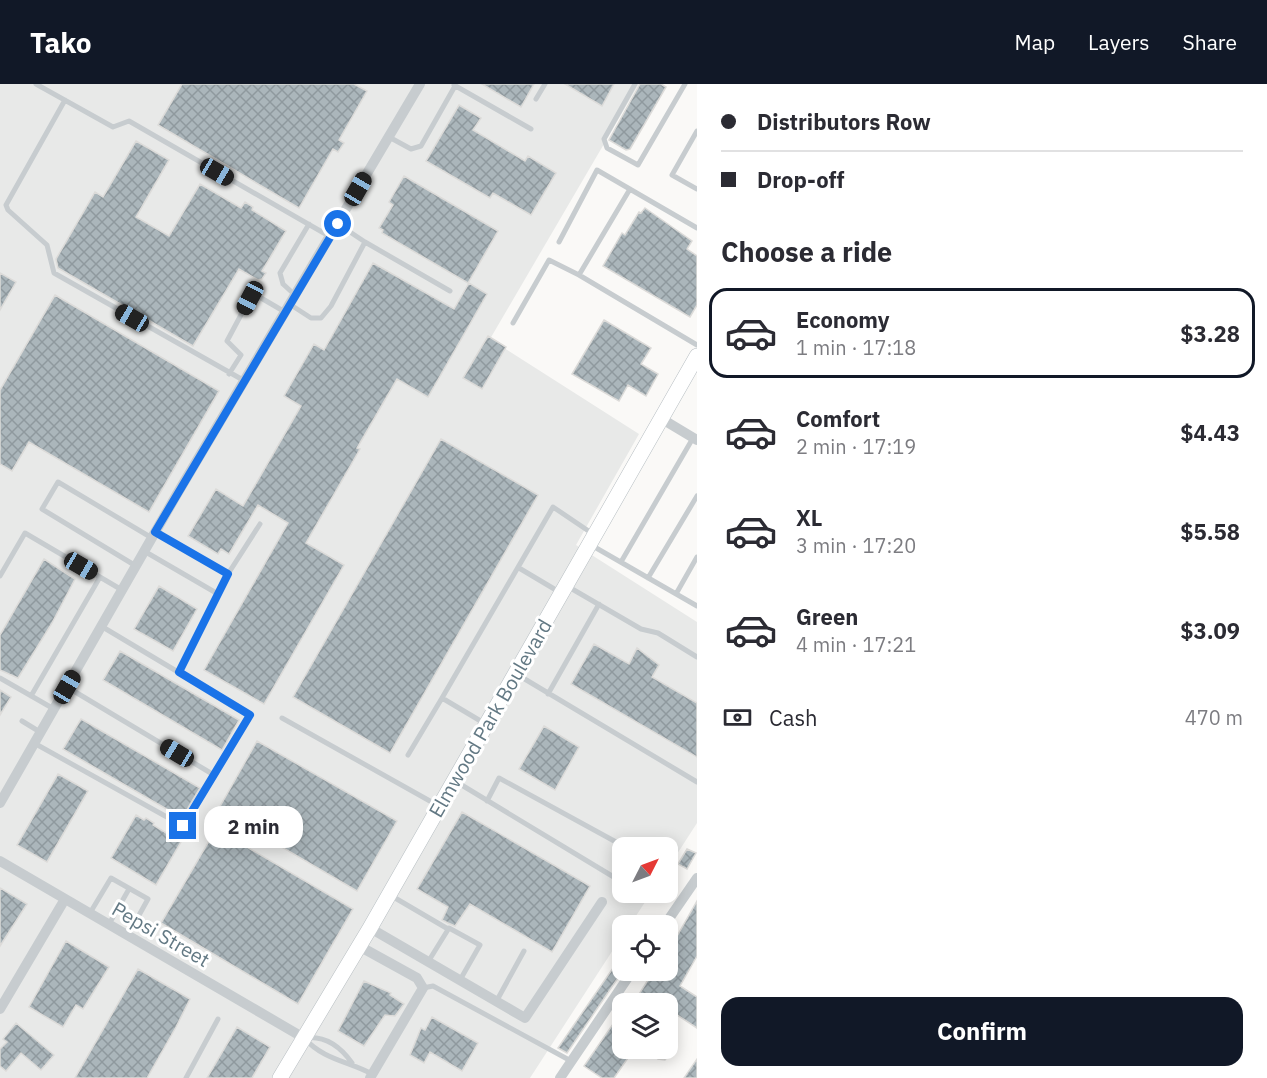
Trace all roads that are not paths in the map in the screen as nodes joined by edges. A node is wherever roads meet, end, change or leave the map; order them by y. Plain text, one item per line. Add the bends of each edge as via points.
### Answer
1 (36, 84) edge
2 (420, 84) edge
3 (545, 84) edge
4 (635, 84) edge
5 (685, 84) edge
6 (454, 85) edge
7 (536, 99) dead end
8 (65, 100) junction
9 (531, 129) dead end
10 (697, 131) edge
11 (389, 137) junction
12 (694, 188) edge
13 (630, 189) junction
14 (309, 224) junction
15 (338, 224) junction
16 (697, 228) edge
17 (331, 237) junction
18 (365, 242) junction
19 (559, 242) dead end
20 (579, 275) junction
21 (450, 291) dead end
22 (291, 305) junction
23 (513, 323) dead end
24 (697, 345) edge
25 (697, 356) edge
26 (229, 374) junction
27 (245, 381) junction
28 (662, 419) junction
29 (695, 439) edge
30 (697, 496) edge
31 (260, 524) dead end
32 (154, 535) junction
33 (592, 539) junction
34 (144, 551) junction
35 (697, 557) edge
36 (621, 562) junction
37 (136, 566) junction
38 (519, 568) junction
39 (228, 574) junction
40 (0, 576) edge
41 (99, 577) junction
42 (648, 578) junction
43 (564, 589) junction
44 (122, 590) junction
45 (218, 594) junction
46 (676, 594) junction
47 (599, 604) junction
48 (697, 606) edge
49 (101, 626) junction
50 (697, 657) edge
51 (179, 672) junction
52 (514, 673) junction
53 (0, 678) edge
54 (67, 687) junction
55 (548, 693) junction
56 (31, 696) junction
57 (442, 698) junction
58 (54, 709) junction
59 (282, 718) dead end
60 (22, 721) dead end
61 (485, 724) junction
62 (40, 732) junction
63 (34, 743) junction
64 (408, 755) dead end
65 (214, 775) junction
66 (454, 780) junction
67 (697, 782) edge
68 (4, 786) edge
69 (487, 801) junction
70 (0, 803) edge
71 (439, 806) junction
72 (612, 840) edge
73 (0, 861) edge
74 (612, 876) edge
75 (697, 878) edge
76 (129, 889) junction
77 (389, 894) junction
78 (65, 899) junction
79 (602, 902) dead end
80 (90, 913) junction
81 (672, 915) edge
82 (109, 924) junction
83 (370, 928) junction
84 (448, 929) junction
85 (128, 935) junction
86 (358, 946) junction
87 (524, 951) dead end
88 (429, 962) junction
89 (460, 980) junction
90 (626, 981) edge
91 (423, 988) junction
92 (496, 1002) junction
93 (0, 1009) edge
94 (218, 1019) dead end
95 (304, 1038) junction
96 (571, 1061) junction
97 (352, 1063) junction
98 (371, 1076) edge
99 (186, 1078) edge
100 (280, 1078) edge
101 (560, 1078) edge

1 - 8 lane
2 - 11 street
3 - 7 lane
4 - 5 lane via 604,139 607,148 638,165
6 - 9 lane
6 - 11 lane via 421,146 411,149
8 - 14 lane via 113,127 129,121
8 - 26 lane via 6,205 8,210 47,245 54,273
10 - 12 lane via 672,175
11 - 15 street
13 - 16 lane
13 - 19 lane via 597,170
13 - 20 lane
14 - 17 lane
14 - 22 lane via 280,273
15 - 17 street
15 - 18 lane
17 - 22 street
18 - 21 lane
18 - 22 lane via 321,318 311,318
20 - 23 lane via 549,260
20 - 24 lane
22 - 26 lane via 256,295 250,298 227,341 241,355
22 - 27 street
25 - 28 street, Elmwood Park Boulevard
26 - 27 lane
27 - 32 street
28 - 29 street
28 - 33 street, Elmwood Park Boulevard
29 - 36 lane
30 - 42 lane
31 - 39 lane
32 - 34 street
32 - 37 lane via 58,482 42,509
32 - 39 lane
33 - 36 lane
33 - 38 lane via 553,507
33 - 43 street, Elmwood Park Boulevard
34 - 37 street
34 - 45 lane
35 - 46 lane
36 - 42 lane
37 - 44 street
38 - 43 lane
38 - 57 lane
39 - 45 lane
40 - 41 lane via 25,533
41 - 44 lane
41 - 56 lane
42 - 46 lane
43 - 47 lane
43 - 52 street, Elmwood Park Boulevard
44 - 49 street
45 - 51 lane
46 - 48 lane
47 - 50 lane
47 - 55 lane
49 - 51 lane
49 - 54 street
51 - 65 lane via 250,715
52 - 55 lane
52 - 61 street, Elmwood Park Boulevard
53 - 56 lane
54 - 58 street
54 - 65 lane
55 - 67 lane
56 - 58 lane
57 - 61 lane
57 - 64 lane
58 - 62 street
59 - 71 lane
60 - 62 lane
61 - 66 street, Elmwood Park Boulevard
62 - 63 street
63 - 65 lane via 183,826
63 - 68 street
66 - 69 lane
66 - 71 street, Elmwood Park Boulevard
68 - 70 street
69 - 72 lane via 499,778
69 - 74 lane
71 - 77 street, Elmwood Park Boulevard
73 - 78 street, Pepsi Street
75 - 81 street
76 - 80 lane via 111,878
76 - 82 lane
76 - 85 lane via 148,900
77 - 83 street, Elmwood Park Boulevard
77 - 84 lane
78 - 80 street, Pepsi Street
78 - 93 street
79 - 92 street via 525,1018
80 - 82 street, Pepsi Street
82 - 85 street, Pepsi Street
83 - 86 street, Elmwood Park Boulevard
83 - 88 street
84 - 88 lane
84 - 89 lane via 480,945
85 - 95 street, Pepsi Street
86 - 91 street via 417,978
86 - 95 street, Elmwood Park Boulevard
87 - 92 lane
88 - 89 street
89 - 92 street
90 - 96 street
91 - 96 lane via 434,986
91 - 98 street
94 - 99 lane
95 - 97 lane via 315,1050 337,1062
95 - 97 lane via 318,1036 343,1050
95 - 100 street, Elmwood Park Boulevard
96 - 101 street
97 - 98 lane

